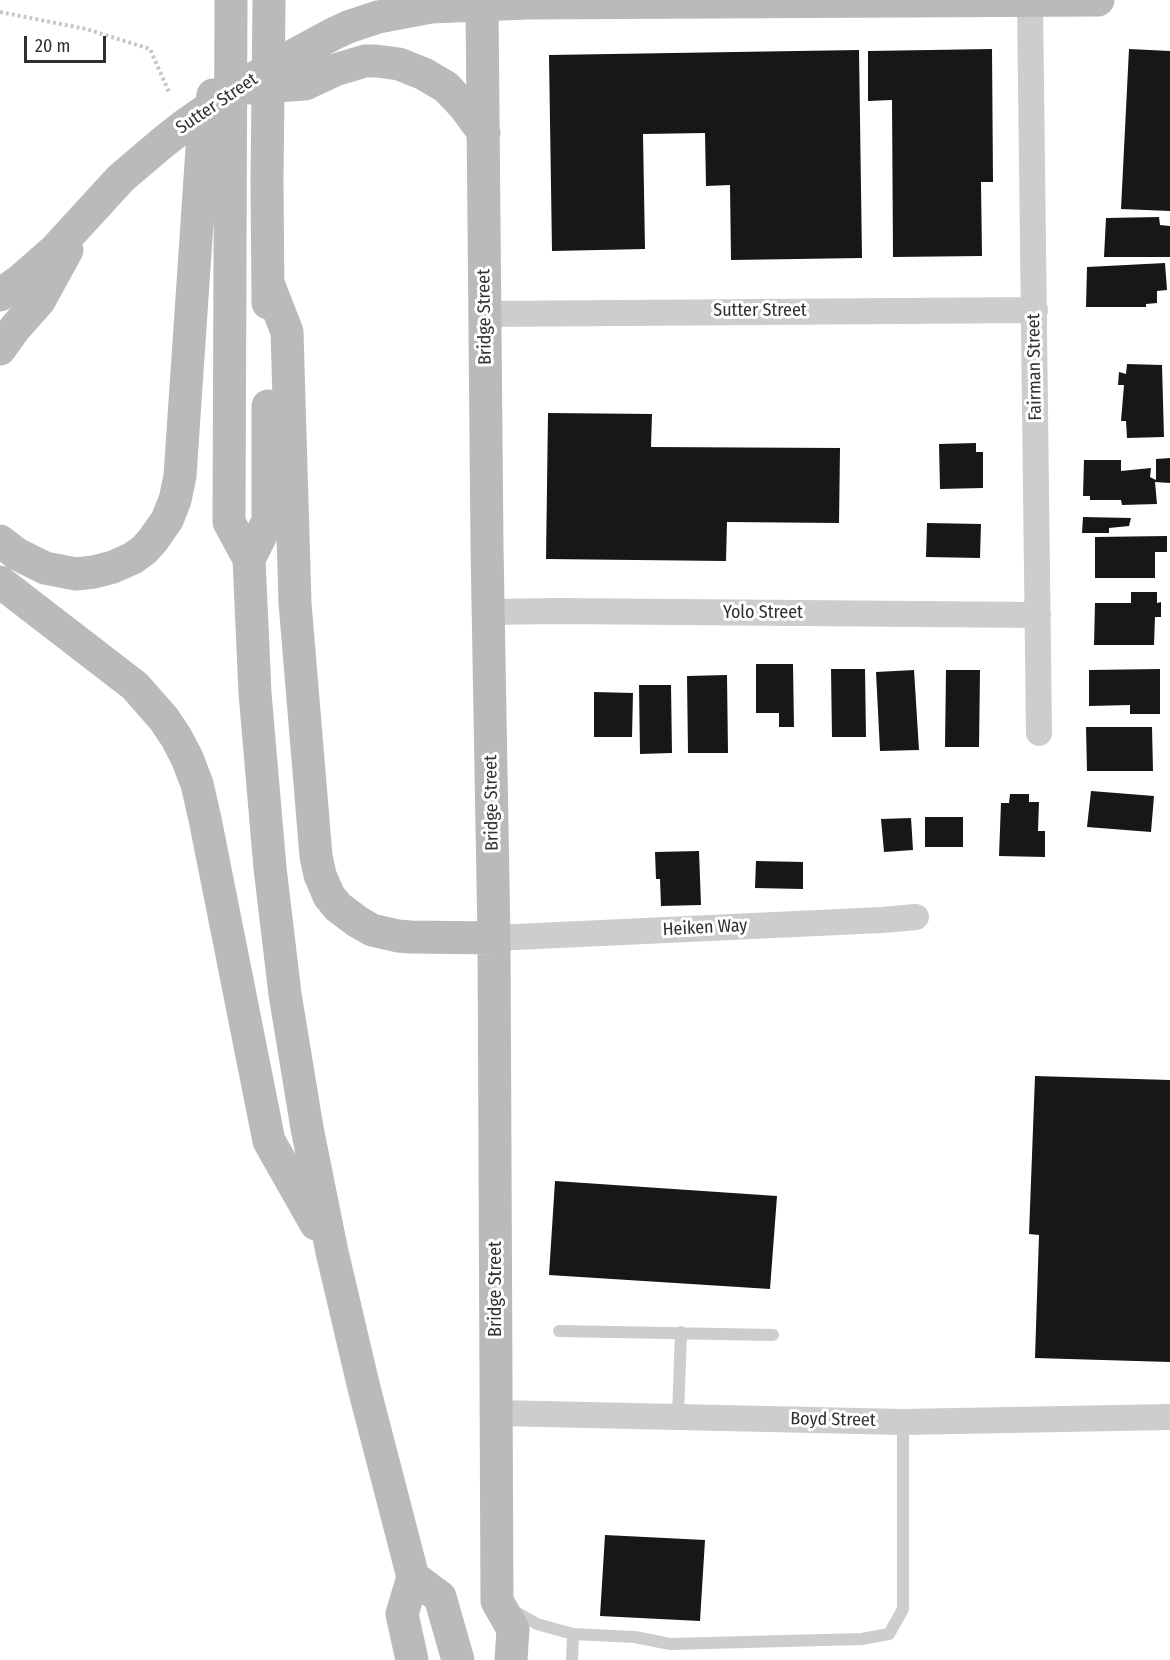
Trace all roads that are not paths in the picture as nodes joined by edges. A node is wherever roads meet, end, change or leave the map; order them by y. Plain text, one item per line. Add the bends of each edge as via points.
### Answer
1 (269, 0) edge
2 (1098, 0) edge
3 (231, 1) edge
4 (703, 2) edge
5 (1030, 2) junction
6 (482, 5) junction
7 (238, 88) junction
8 (484, 133) junction
9 (87, 214) junction
10 (268, 282) junction
11 (0, 295) edge
12 (1035, 310) junction
13 (484, 314) junction
14 (0, 349) edge
15 (0, 541) edge
16 (249, 559) junction
17 (0, 582) edge
18 (488, 612) junction
19 (1038, 615) junction
20 (1039, 733) dead end
21 (916, 917) dead end
22 (494, 938) junction
23 (332, 1252) junction
24 (559, 1330) dead end
25 (681, 1332) junction
26 (773, 1335) dead end
27 (497, 1413) junction
28 (678, 1416) junction
29 (1170, 1417) edge
30 (903, 1422) junction
31 (413, 1578) junction
32 (497, 1601) junction
33 (573, 1634) junction
34 (412, 1660) edge
35 (458, 1660) edge
36 (511, 1660) edge
37 (572, 1660) edge

1 - 10 main road
2 - 5 main road, Sutter Street
3 - 15 main road via 202,149 180,476 175,500 161,531 144,550 113,567 66,573 45,568
3 - 16 main road via 229,522
4 - 5 main road, Sutter Street
4 - 6 main road, Sutter Street
5 - 12 street, Fairman Street
6 - 7 main road, Sutter Street via 413,10 348,27
6 - 8 main road, Bridge Street
7 - 8 main road via 305,84 352,64 387,62 412,69 446,87
7 - 9 main road, Sutter Street via 161,144
8 - 13 main road, Bridge Street
9 - 11 main road, Sutter Street via 46,257
9 - 14 main road via 39,301
10 - 16 main road via 268,521
10 - 22 main road via 287,332 295,603 320,875 338,907 372,930 411,937
12 - 13 street, Sutter Street
12 - 19 street, Fairman Street
13 - 18 main road, Bridge Street
16 - 23 main road via 255,693 285,994
17 - 23 main road via 135,686 164,719 187,758 203,809 269,1141
18 - 19 street, Yolo Street
18 - 22 main road, Bridge Street
19 - 20 street, Fairman Street
21 - 22 street, Heiken Way
22 - 27 main road, Bridge Street
23 - 31 main road
24 - 25 lane
25 - 26 lane
25 - 28 lane
27 - 28 street, Boyd Street
27 - 32 main road, Bridge Street
28 - 30 street, Boyd Street
29 - 30 street, Boyd Street
30 - 33 lane via 903,1609 889,1634 862,1639 670,1644 635,1636
31 - 34 main road via 402,1614
31 - 35 main road via 440,1597
32 - 33 lane via 537,1624
32 - 36 main road via 513,1629
33 - 37 lane

